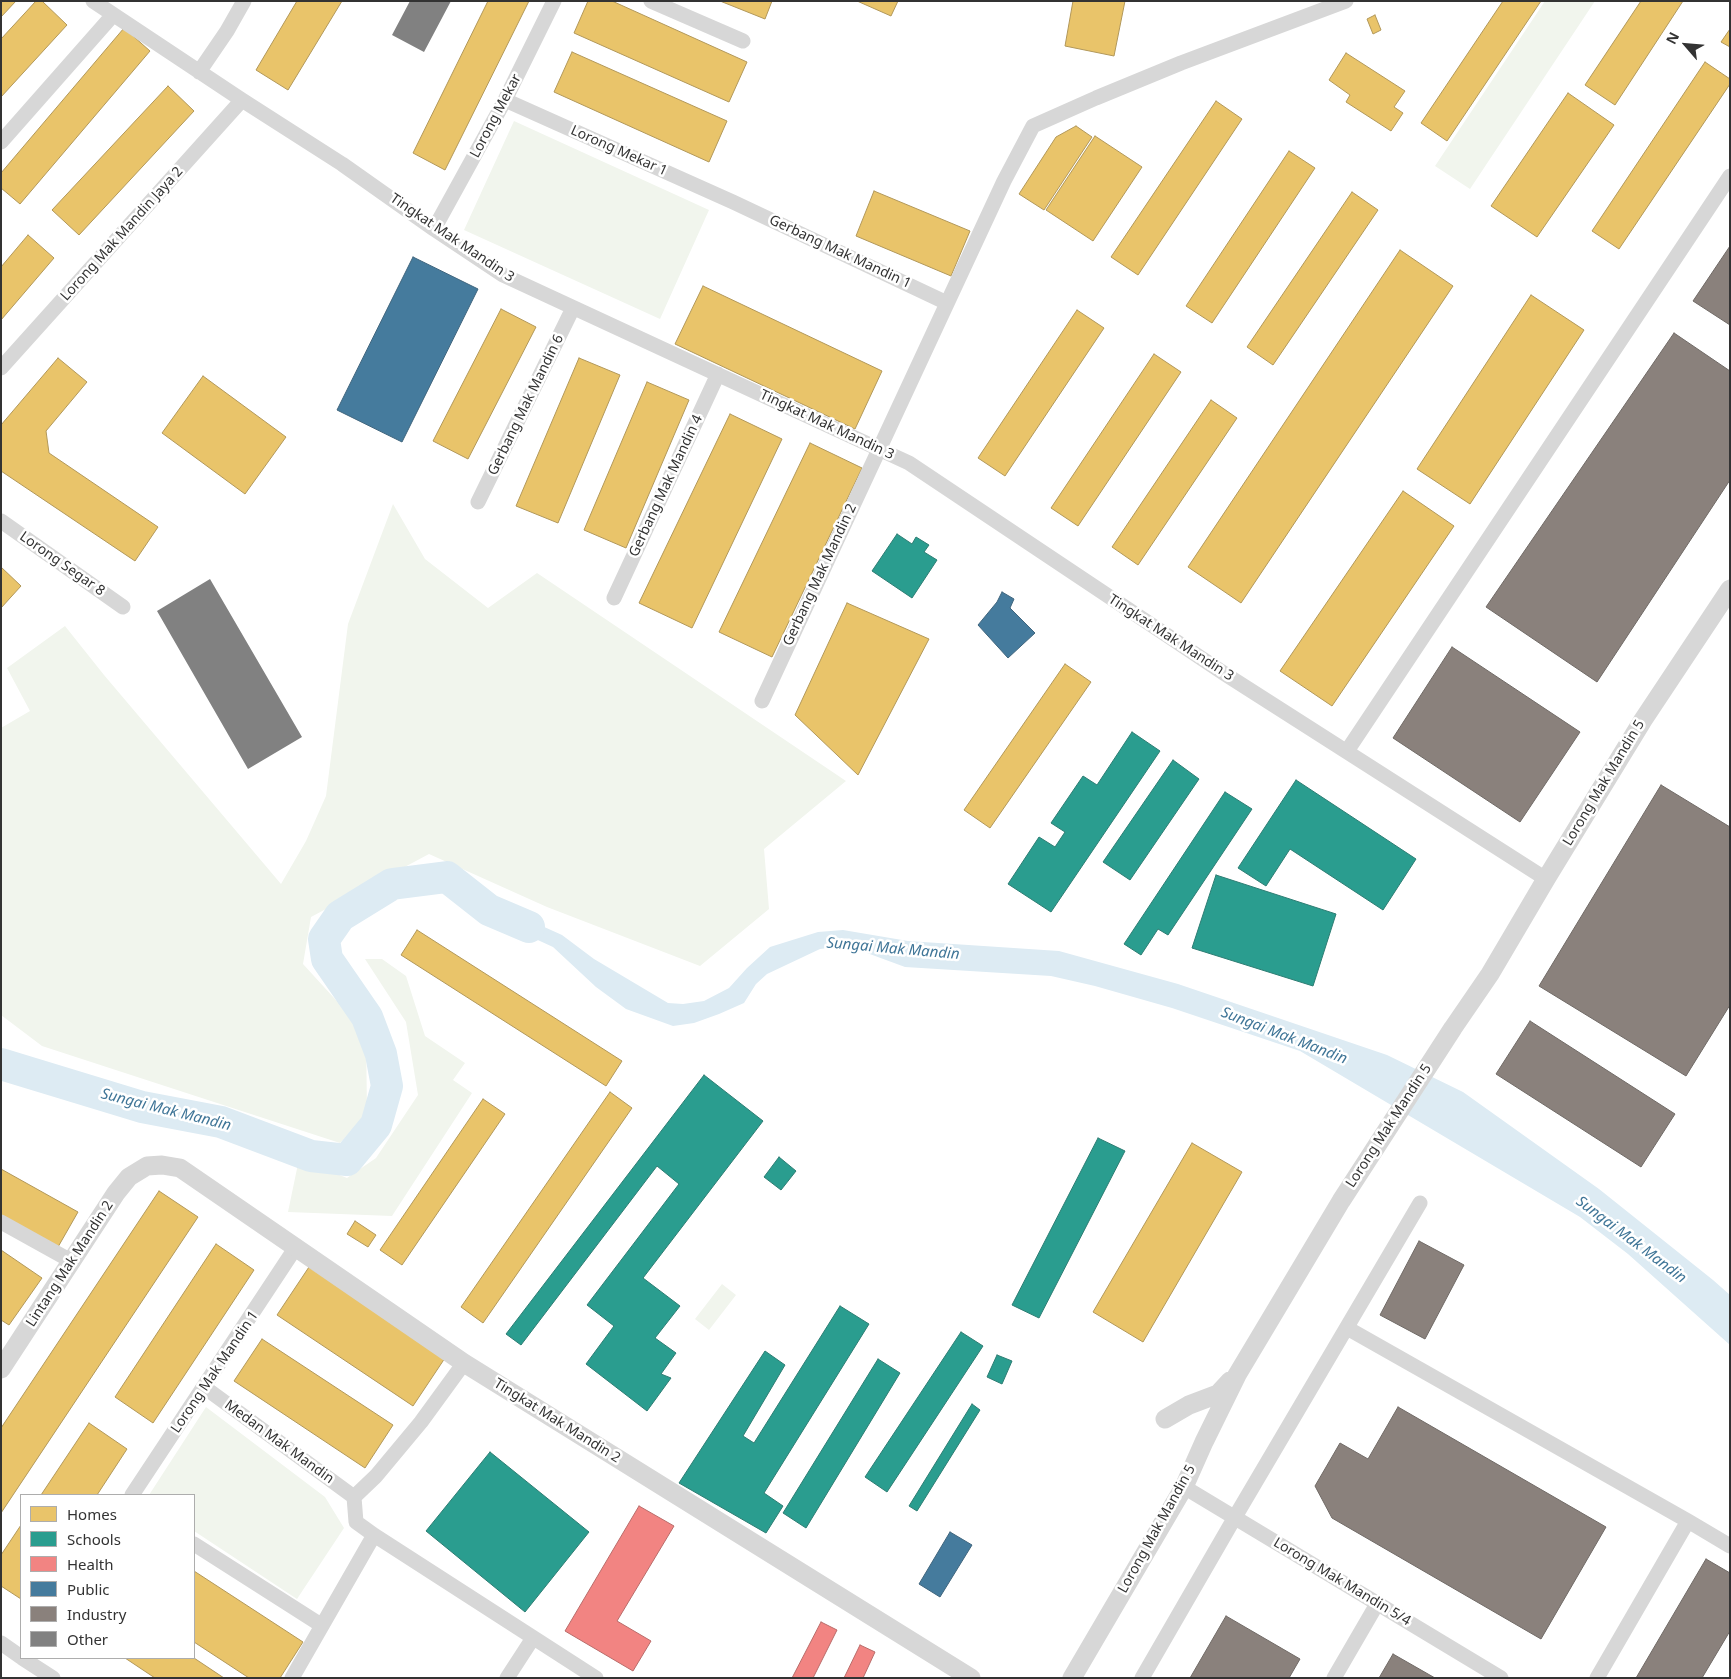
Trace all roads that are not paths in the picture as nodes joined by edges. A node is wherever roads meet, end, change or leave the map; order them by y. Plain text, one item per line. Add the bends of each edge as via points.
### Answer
1 (93, 1) edge
2 (244, 1) edge
3 (554, 1) edge
4 (651, 1) edge
5 (1346, 1) edge
6 (113, 15) junction
7 (743, 41) dead end
8 (199, 72) junction
9 (242, 100) junction
10 (505, 100) junction
11 (1, 142) edge
12 (1730, 176) edge
13 (733, 202) joint
14 (434, 229) junction
15 (947, 303) junction
16 (573, 308) junction
17 (1, 368) edge
18 (718, 374) junction
19 (879, 449) junction
20 (478, 502) dead end
21 (1, 521) edge
22 (1730, 588) edge
23 (614, 598) dead end
24 (122, 606) dead end
25 (762, 702) dead end
26 (1346, 751) junction
27 (1546, 879) junction
28 (147, 1166) joint
29 (1420, 1203) dead end
30 (1, 1222) edge
31 (296, 1248) junction
32 (73, 1262) junction
33 (1347, 1328) junction
34 (464, 1363) junction
35 (1, 1369) edge
36 (1237, 1375) junction
37 (204, 1387) junction
38 (1165, 1419) dead end
39 (1184, 1487) junction
40 (133, 1494) edge
41 (354, 1496) junction
42 (1235, 1517) junction
43 (1688, 1521) junction
44 (374, 1535) junction
45 (195, 1545) edge
46 (1730, 1546) edge
47 (1377, 1604) junction
48 (321, 1626) junction
49 (533, 1638) junction
50 (1, 1644) edge
51 (20, 1656) edge
52 (25, 1659) edge
53 (53, 1678) edge
54 (292, 1678) edge
55 (507, 1678) edge
56 (596, 1678) edge
57 (971, 1678) edge
58 (1072, 1678) edge
59 (1142, 1678) edge
60 (1334, 1678) edge
61 (1501, 1678) edge
62 (1597, 1678) edge

1 - 6 street, Tingkat Mak Mandin 3
2 - 8 street
3 - 10 street, Lorong Mekar
4 - 7 street
5 - 15 street, Gerbang Mak Mandin 2 via 1181,63 1033,126
6 - 8 street, Tingkat Mak Mandin 3
6 - 11 street
8 - 9 street, Tingkat Mak Mandin 3
9 - 14 street, Tingkat Mak Mandin 3 via 342,164
9 - 17 street, Lorong Mak Mandin Jaya 2
10 - 13 street, Lorong Mekar 1
10 - 14 street, Lorong Mekar
12 - 26 street
13 - 15 street, Gerbang Mak Mandin 1
14 - 16 street, Tingkat Mak Mandin 3 via 502,275
15 - 19 street, Gerbang Mak Mandin 2
16 - 18 street, Tingkat Mak Mandin 3
16 - 20 street, Gerbang Mak Mandin 6
18 - 19 street, Tingkat Mak Mandin 3
18 - 23 street, Gerbang Mak Mandin 4
19 - 25 street, Gerbang Mak Mandin 2
19 - 26 street, Tingkat Mak Mandin 3 via 909,463
21 - 24 street, Lorong Segar 8
22 - 27 street, Lorong Mak Mandin 5 via 1642,720
26 - 27 street, Tingkat Mak Mandin 3
27 - 36 street, Lorong Mak Mandin 5 via 1490,974 1341,1201
28 - 31 street, Tingkat Mak Mandin 2 via 180,1168
28 - 32 street, Lintang Mak Mandin 2 via 129,1177 120,1188
29 - 33 street
30 - 32 street
31 - 34 street, Tingkat Mak Mandin 2
31 - 37 street, Lorong Mak Mandin 1
32 - 35 street, Lintang Mak Mandin 2
33 - 42 street
33 - 43 street
34 - 41 street via 421,1422 376,1476
34 - 57 street, Tingkat Mak Mandin 2
36 - 38 street via 1218,1394
36 - 39 street, Lorong Mak Mandin 5
37 - 40 street, Lorong Mak Mandin 1
37 - 41 street, Medan Mak Mandin
39 - 42 street, Lorong Mak Mandin 5/4
39 - 58 street, Lorong Mak Mandin 5
41 - 44 street via 356,1522
42 - 47 street, Lorong Mak Mandin 5/4
42 - 59 street
43 - 46 street
43 - 62 street
44 - 48 street
44 - 49 street
45 - 48 street
47 - 60 street
47 - 61 street, Lorong Mak Mandin 5/4
48 - 54 street
49 - 55 street
49 - 56 street
50 - 51 street
52 - 53 street

